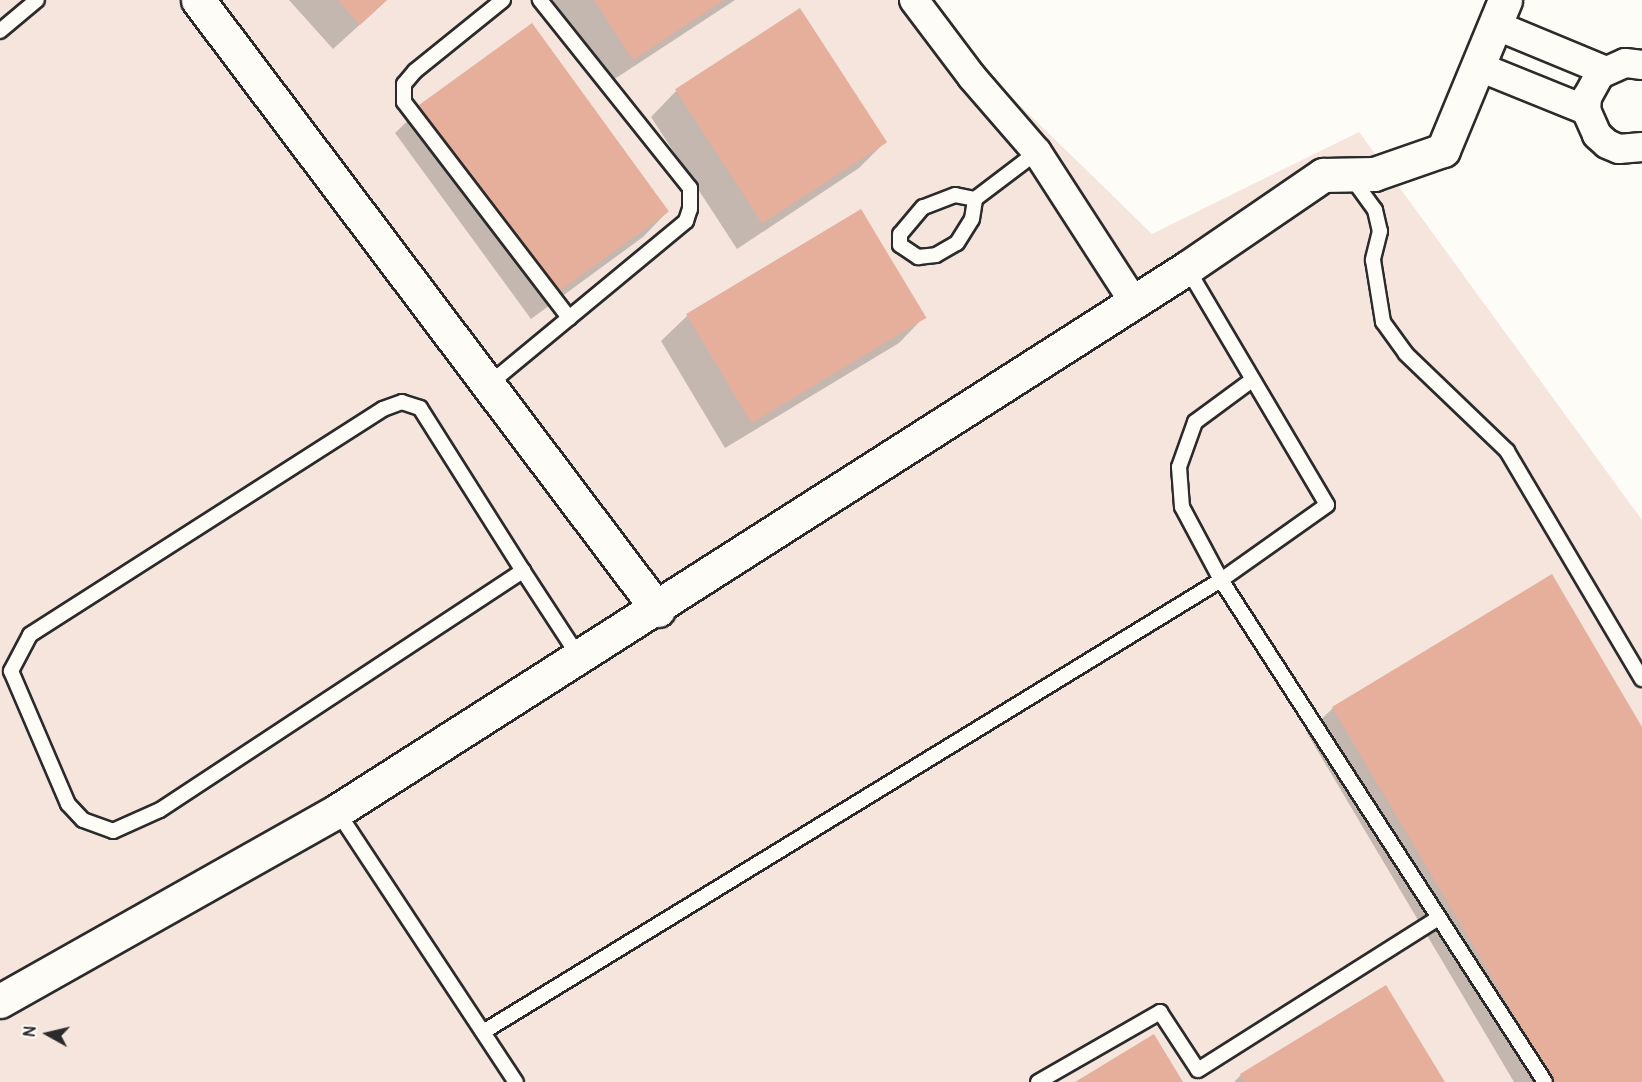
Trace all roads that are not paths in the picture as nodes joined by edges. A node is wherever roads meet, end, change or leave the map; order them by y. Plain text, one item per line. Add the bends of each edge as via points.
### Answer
1 (198, 0) edge
2 (503, 0) edge
3 (540, 0) edge
4 (914, 0) edge
5 (28, 3) edge
6 (1500, 13) edge
7 (0, 31) edge
8 (1642, 65) edge
9 (1477, 66) junction
10 (1606, 71) junction
11 (1587, 110) junction
12 (1642, 147) edge
13 (1038, 152) junction
14 (1349, 175) junction
15 (975, 199) junction
16 (1187, 268) junction
17 (1134, 302) junction
18 (569, 318) junction
19 (1252, 380) junction
20 (488, 385) junction
21 (523, 571) junction
22 (1221, 580) junction
23 (658, 610) junction
24 (580, 658) junction
25 (1642, 679) edge
26 (337, 811) junction
27 (1438, 918) junction
28 (0, 1001) edge
29 (483, 1032) junction
30 (516, 1082) edge
31 (1038, 1082) edge
32 (1545, 1082) edge

1 - 20 street
2 - 18 lane via 415,71 404,84 404,102
3 - 18 lane via 690,188 686,221
4 - 13 street via 972,77
5 - 7 lane
6 - 9 street
6 - 10 street
8 - 10 street via 1624,63
9 - 11 street
9 - 14 street via 1443,150 1374,174
10 - 11 street via 1592,84
11 - 12 street via 1597,135 1607,144 1619,149
13 - 15 lane
13 - 17 street
14 - 16 street via 1323,175
14 - 25 lane via 1375,210 1380,231 1372,260 1383,322 1406,354 1507,451
15 - 15 lane via 972,219 957,243 936,255 918,257 900,245 900,234 923,207 956,195
16 - 17 street
16 - 19 lane
17 - 23 street
18 - 20 lane
19 - 22 lane via 1195,422 1179,467 1182,507
19 - 22 lane via 1326,505
20 - 23 street
21 - 21 lane via 160,810 113,831 83,820 68,804 11,671 30,635 383,409 402,402 420,408
21 - 24 lane
22 - 27 lane
22 - 29 lane
23 - 24 street
24 - 26 street
26 - 28 street
26 - 29 lane
27 - 31 lane via 1198,1070 1160,1012
27 - 32 lane
29 - 30 lane

